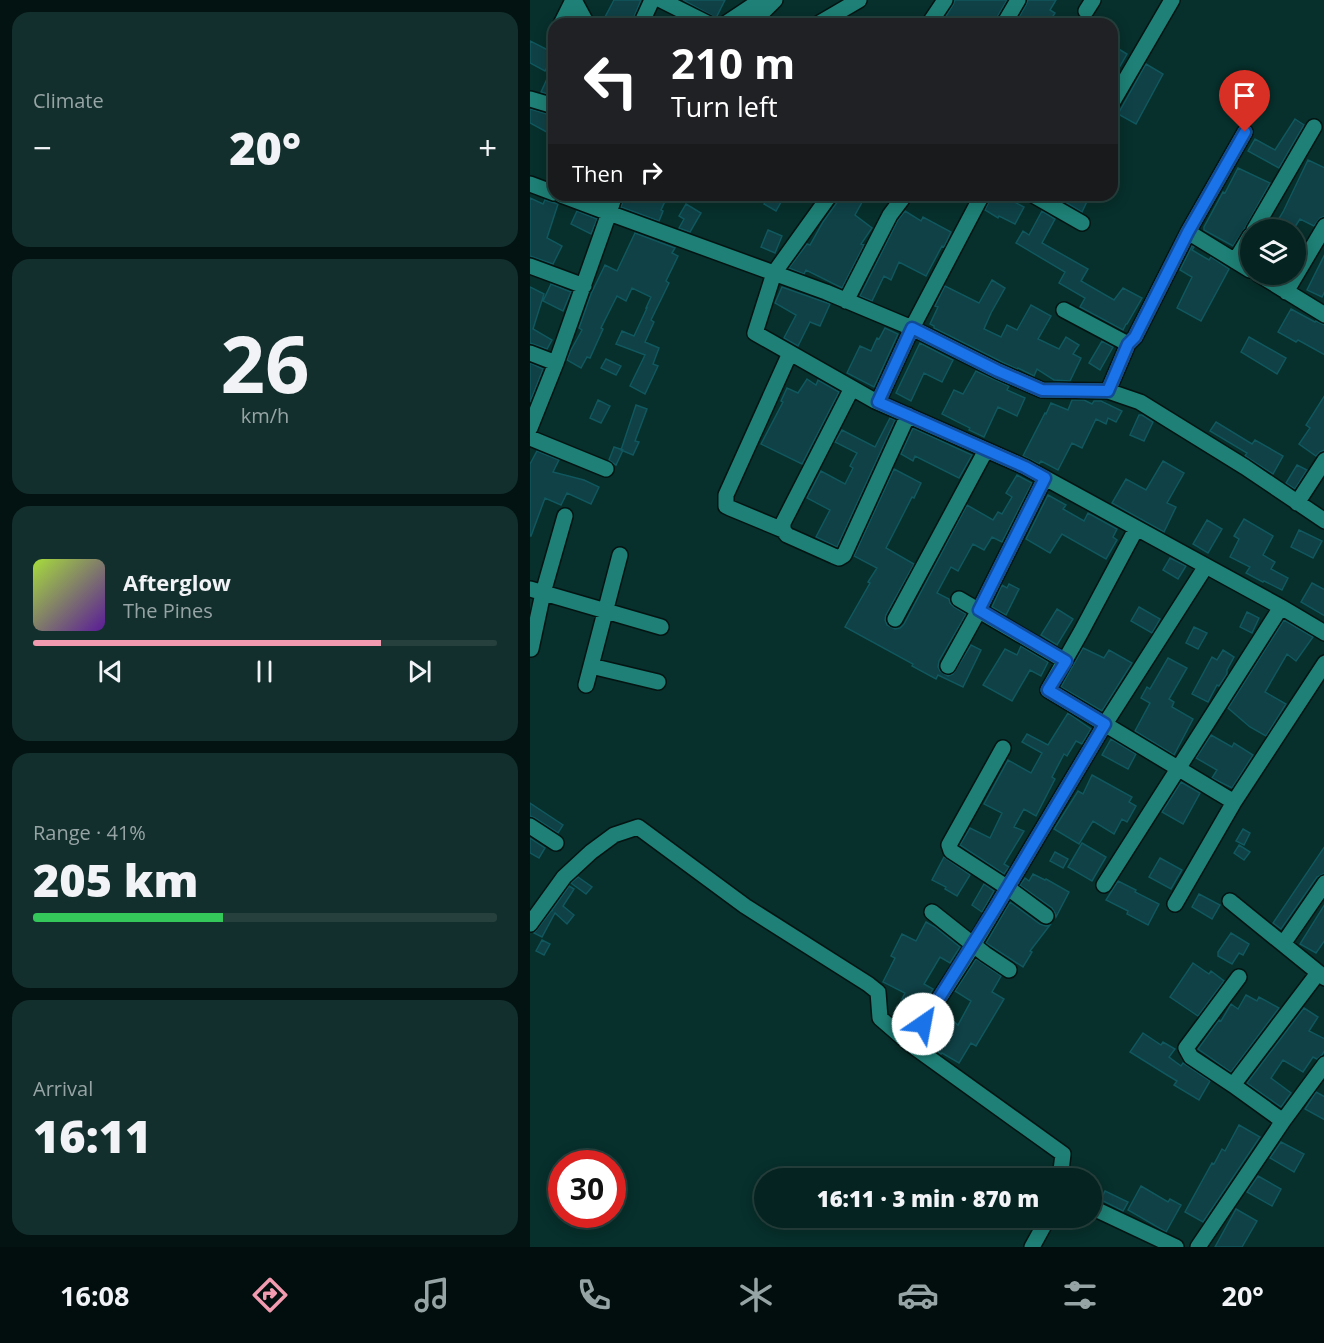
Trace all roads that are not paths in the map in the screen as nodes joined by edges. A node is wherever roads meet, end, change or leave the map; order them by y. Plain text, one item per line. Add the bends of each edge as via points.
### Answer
1 (573, 0) edge
2 (652, 0) edge
3 (661, 0) edge
4 (859, 0) edge
5 (945, 0) edge
6 (1018, 0) edge
7 (1172, 0) edge
8 (765, 1) edge
9 (564, 18) edge
10 (584, 18) edge
11 (644, 18) edge
12 (697, 18) edge
13 (735, 18) edge
14 (755, 18) edge
15 (828, 18) edge
16 (933, 18) edge
17 (1008, 18) edge
18 (1118, 93) edge
19 (530, 99) edge
20 (548, 104) edge
21 (1314, 127) dead end
22 (1245, 132) dead end
23 (530, 184) edge
24 (548, 191) edge
25 (577, 201) edge
26 (613, 201) edge
27 (826, 201) edge
28 (900, 201) edge
29 (979, 201) edge
30 (1044, 201) edge
31 (609, 213) junction
32 (1260, 219) edge
33 (1082, 223) dead end
34 (1325, 226) edge
35 (1188, 232) junction
36 (1240, 253) edge
37 (1235, 261) junction
38 (1240, 264) edge
39 (530, 266) edge
40 (774, 273) junction
41 (1275, 285) edge
42 (584, 286) junction
43 (1286, 292) junction
44 (846, 301) junction
45 (1064, 310) dead end
46 (1325, 315) edge
47 (912, 328) junction
48 (1128, 344) junction
49 (790, 352) junction
50 (530, 353) edge
51 (556, 363) junction
52 (852, 387) junction
53 (1108, 391) junction
54 (878, 402) junction
55 (908, 415) junction
56 (530, 428) edge
57 (530, 438) edge
58 (986, 450) junction
59 (1325, 460) edge
60 (606, 469) dead end
61 (1045, 478) junction
62 (1297, 503) junction
63 (565, 516) dead end
64 (1325, 521) edge
65 (1136, 529) junction
66 (783, 530) junction
67 (620, 555) dead end
68 (1206, 566) junction
69 (537, 591) edge
70 (959, 599) dead end
71 (1281, 607) junction
72 (979, 610) junction
73 (605, 611) junction
74 (895, 619) dead end
75 (661, 627) dead end
76 (1325, 633) edge
77 (531, 649) edge
78 (1066, 661) junction
79 (1325, 663) edge
80 (591, 666) junction
81 (948, 666) dead end
82 (658, 682) dead end
83 (586, 686) dead end
84 (1105, 724) junction
85 (1002, 747) dead end
86 (1178, 768) junction
87 (1234, 802) junction
88 (530, 826) edge
89 (556, 843) dead end
90 (1325, 883) edge
91 (1104, 885) dead end
92 (1008, 888) junction
93 (1230, 901) dead end
94 (1175, 904) dead end
95 (932, 912) dead end
96 (1046, 916) dead end
97 (530, 924) edge
98 (974, 944) junction
99 (1283, 944) junction
100 (1009, 970) dead end
101 (1322, 976) edge
102 (1239, 977) dead end
103 (910, 1044) junction
104 (1325, 1064) edge
105 (1233, 1085) junction
106 (1283, 1121) junction
107 (1061, 1168) edge
108 (1102, 1212) edge
109 (1042, 1228) edge
110 (1032, 1247) edge
111 (1176, 1247) edge
112 (1198, 1247) edge

1 - 9 street
1 - 10 street
2 - 11 street
3 - 12 street
4 - 15 street
5 - 16 street
6 - 17 street
7 - 18 street
8 - 13 street
8 - 14 street
19 - 20 street
21 - 32 street
22 - 35 street
23 - 24 street
25 - 31 street
26 - 31 street
27 - 40 street
28 - 44 street
29 - 47 street
30 - 33 street
31 - 40 street
31 - 42 street
34 - 43 street
35 - 37 street
35 - 48 street
36 - 37 street
37 - 38 street
39 - 42 street
40 - 44 street
40 - 49 street via 755,333
41 - 43 street
42 - 51 street
43 - 46 street
44 - 47 street
45 - 48 street
47 - 53 street via 1042,390
47 - 54 street
48 - 53 street
49 - 52 street
49 - 66 street via 725,501 726,506
50 - 51 street
51 - 56 street
52 - 54 street
52 - 66 street via 783,523
53 - 62 street via 1140,402
54 - 55 street
55 - 58 street
55 - 66 street via 844,555 834,556
57 - 60 street
58 - 61 street
58 - 74 street
59 - 62 street
61 - 65 street
61 - 72 street
62 - 64 street
63 - 69 street
65 - 68 street
65 - 78 street
67 - 73 street
68 - 71 street
68 - 84 street
69 - 73 street
69 - 77 street
70 - 72 street
71 - 76 street
71 - 86 street
72 - 78 street
72 - 81 street
73 - 75 street
73 - 80 street
78 - 84 street via 1048,690
79 - 87 street
80 - 82 street
80 - 83 street
84 - 86 street
84 - 92 street
85 - 92 street via 949,845 951,851
86 - 87 street
86 - 91 street
87 - 94 street
88 - 89 street
90 - 99 street
92 - 96 street
92 - 98 street
93 - 99 street
95 - 98 street
97 - 103 street via 564,877 591,852 614,835 638,828 745,906 868,984 878,992 880,1018
98 - 100 street
98 - 103 street
99 - 101 street
101 - 105 street
102 - 105 street via 1186,1048 1191,1057
103 - 107 street via 1063,1154
104 - 106 street
105 - 106 street
106 - 112 street
108 - 111 street
109 - 110 street

